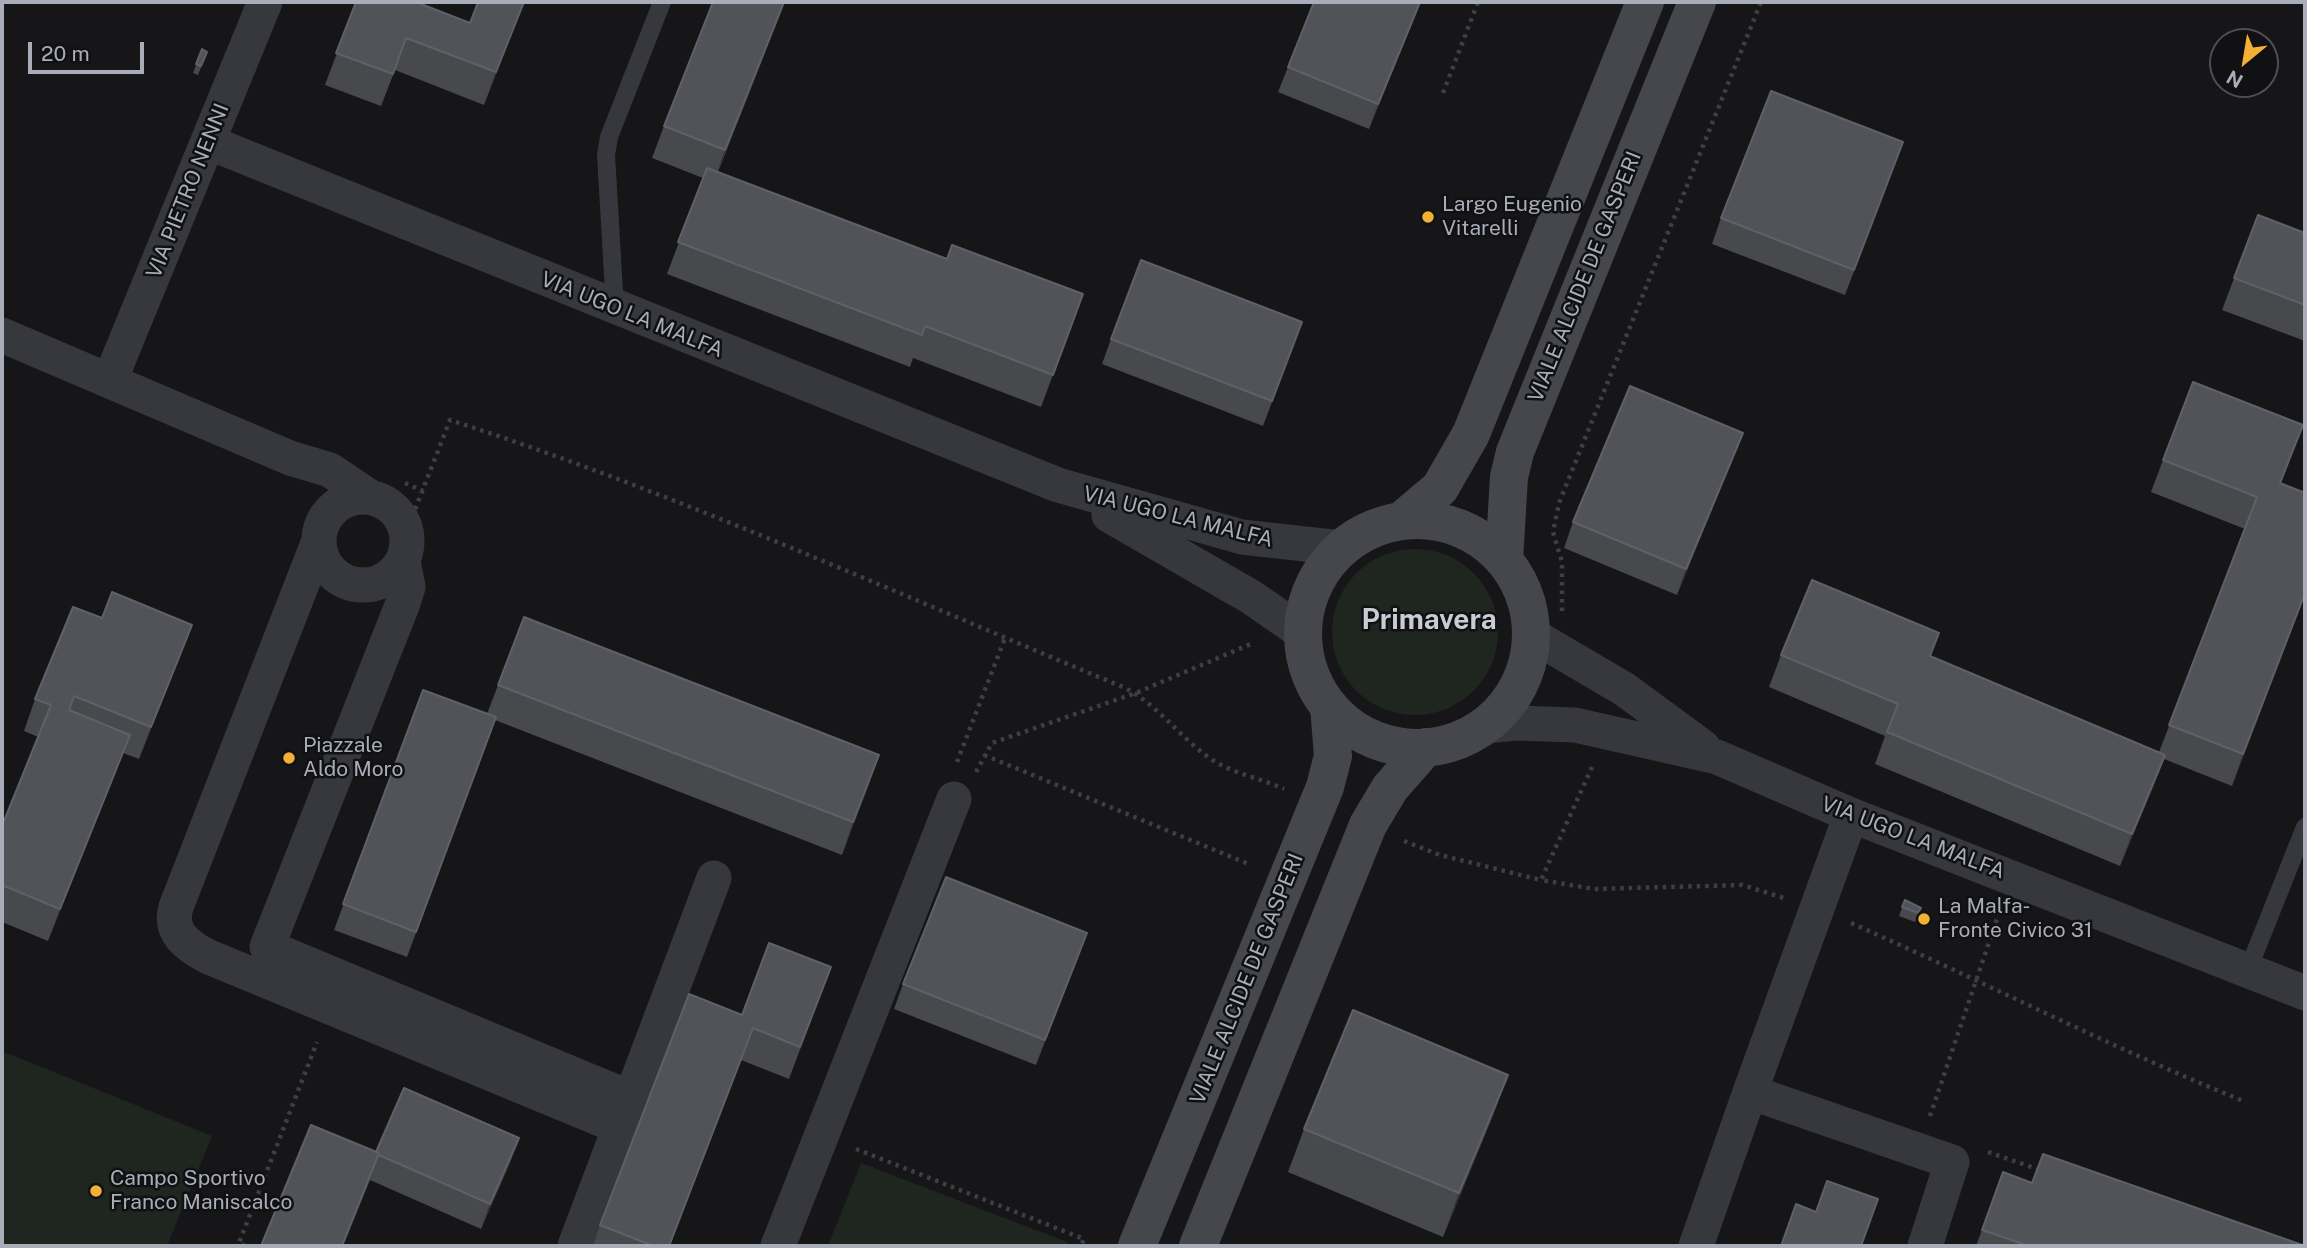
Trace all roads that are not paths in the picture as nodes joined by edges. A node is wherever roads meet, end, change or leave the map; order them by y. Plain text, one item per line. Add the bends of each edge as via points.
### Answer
1 (265, 2) edge
2 (662, 2) edge
3 (1645, 2) edge
4 (1697, 2) edge
5 (208, 142) junction
6 (615, 309) junction
7 (2, 335) edge
8 (110, 380) junction
9 (290, 458) junction
10 (1058, 485) junction
11 (370, 498) junction
12 (1401, 521) junction
13 (321, 530) junction
14 (405, 546) junction
15 (1341, 548) junction
16 (1504, 560) junction
17 (1547, 625) junction
18 (1297, 630) junction
19 (1329, 706) junction
20 (1485, 726) junction
21 (1426, 747) junction
22 (1717, 757) junction
23 (954, 799) road end
24 (1851, 815) junction
25 (2305, 827) edge
26 (714, 878) dead end
27 (267, 947) junction
28 (209, 957) junction
29 (2248, 970) junction
30 (2305, 993) edge
31 (1750, 1092) junction
32 (625, 1112) junction
33 (575, 1246) edge
34 (778, 1246) edge
35 (1137, 1246) edge
36 (1198, 1246) edge
37 (1696, 1246) edge
38 (1925, 1246) edge

1 - 5 street, VIA PIETRO NENNI
2 - 6 lane via 606,155
3 - 12 street via 1471,434 1440,488
4 - 16 street, VIALE ALCIDE DE GASPERI via 1515,452
5 - 6 street, VIA UGO LA MALFA
5 - 8 street, VIA PIETRO NENNI
6 - 10 street, VIA UGO LA MALFA
7 - 8 street
8 - 9 street
9 - 11 street via 330,470
9 - 13 street via 317,489
10 - 15 street, VIA UGO LA MALFA via 1242,537
10 - 18 street, VIA UGO LA MALFA via 1197,564
11 - 13 street via 345,500
11 - 14 street via 394,509
12 - 15 street via 1359,535
12 - 16 street via 1430,520 1458,527
13 - 14 street via 327,568 347,583 373,585 386,580
13 - 28 street via 174,913 181,938
14 - 27 street via 408,587 403,603
15 - 18 street via 1313,587
16 - 17 street
17 - 20 street via 1514,695
17 - 22 street, VIA UGO LA MALFA
18 - 19 street via 1310,671
19 - 21 street via 1372,738
19 - 35 street, VIALE ALCIDE DE GASPERI via 1333,756 1317,808
20 - 21 street via 1457,741
20 - 22 street, VIA UGO LA MALFA via 1530,722 1576,725
21 - 36 street via 1390,788 1368,825
22 - 24 street, VIA UGO LA MALFA
23 - 34 street
24 - 29 street, VIA UGO LA MALFA
24 - 31 street
25 - 29 lane
26 - 32 street
27 - 28 street via 248,960
27 - 32 street
28 - 32 street via 331,1008
29 - 30 street, VIA UGO LA MALFA
31 - 37 street
31 - 38 street via 1952,1161
32 - 33 street

